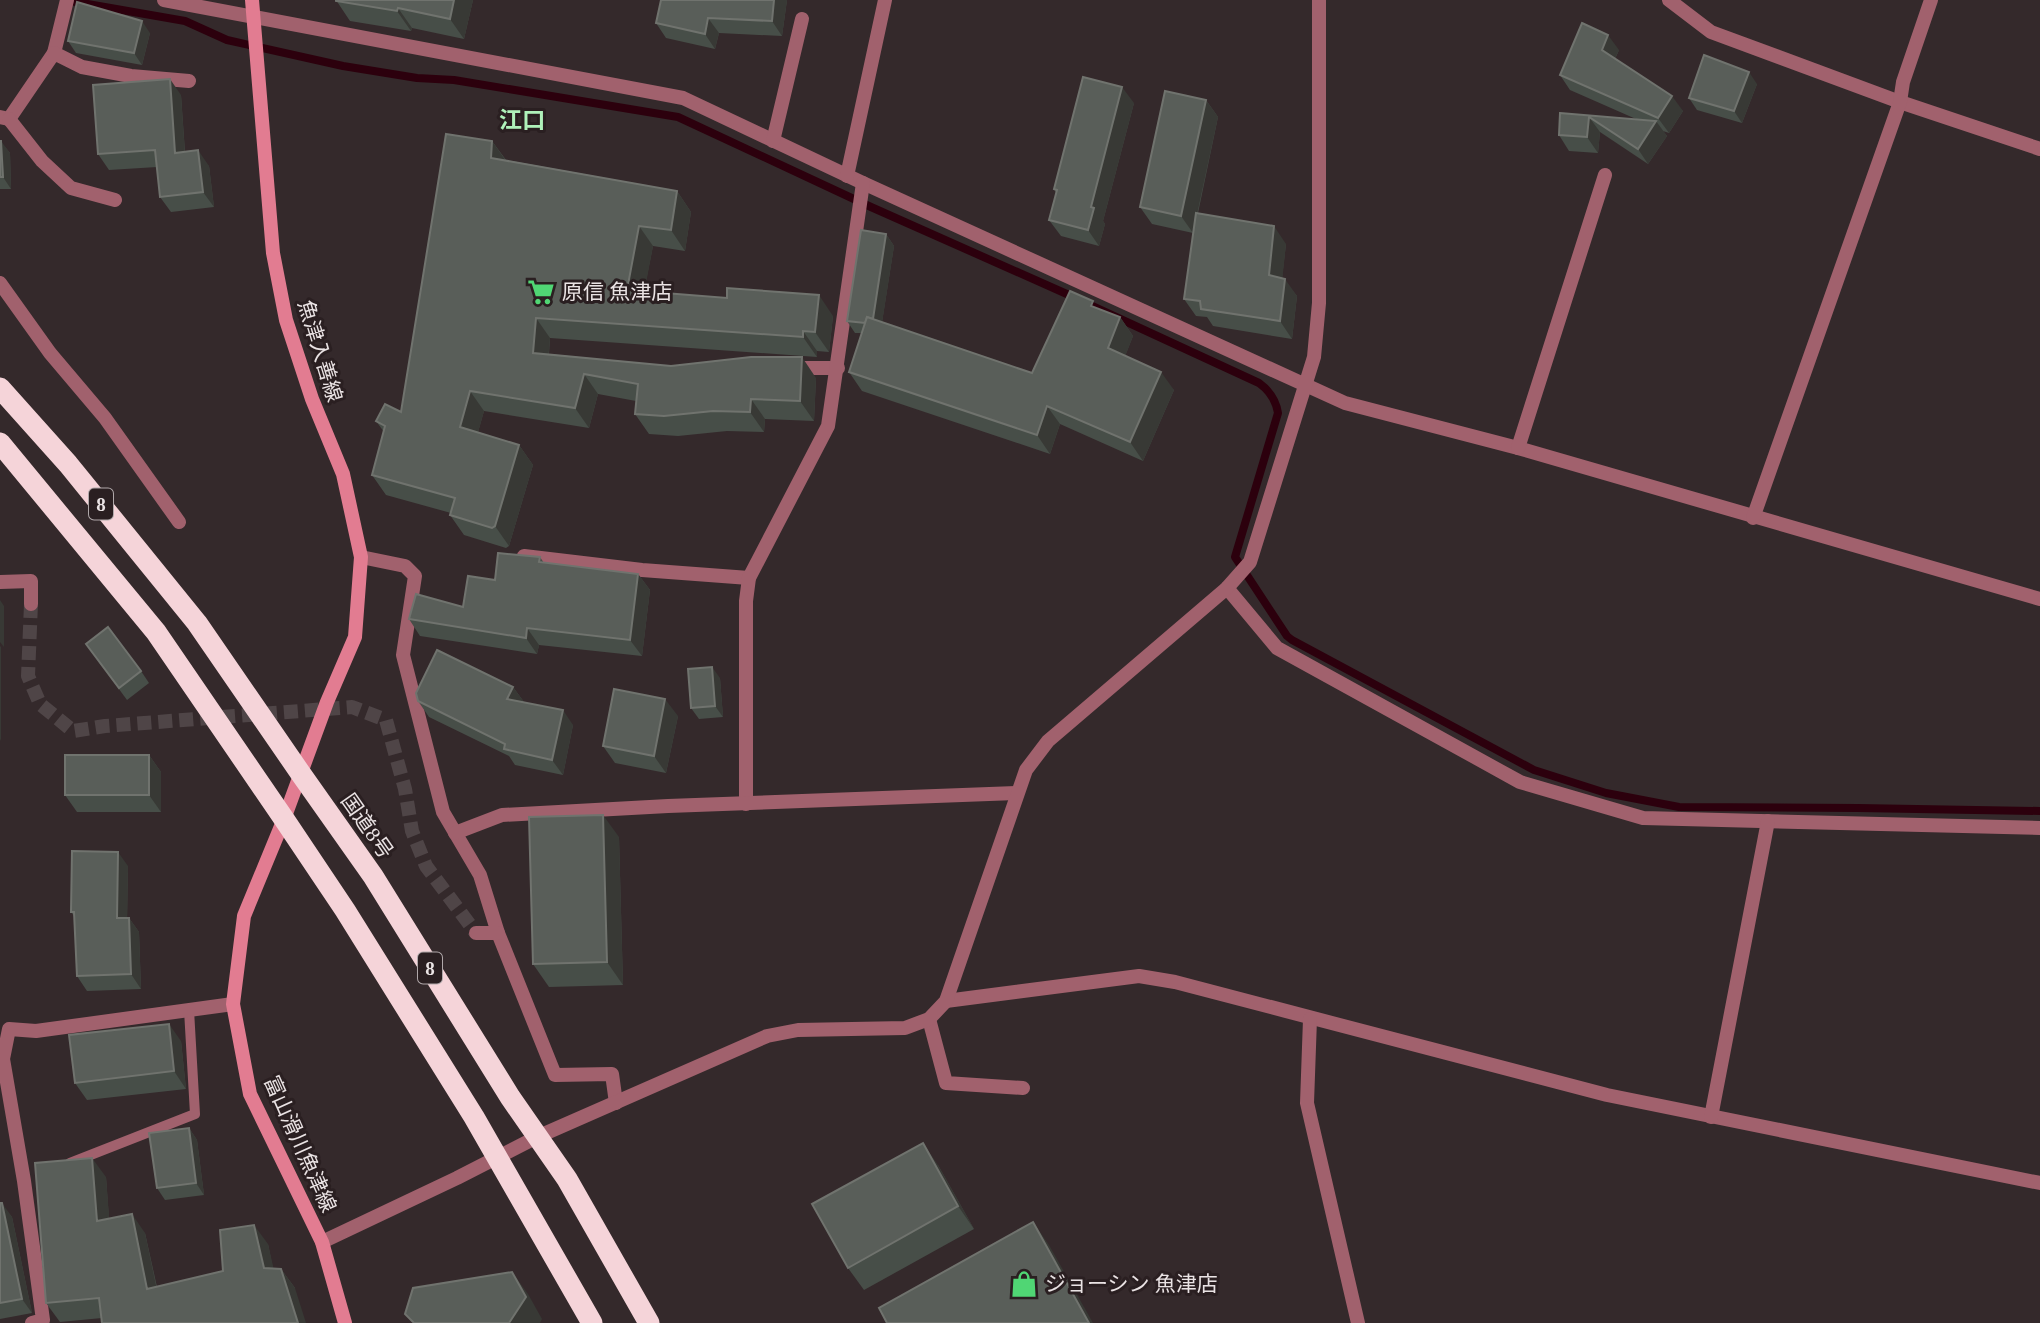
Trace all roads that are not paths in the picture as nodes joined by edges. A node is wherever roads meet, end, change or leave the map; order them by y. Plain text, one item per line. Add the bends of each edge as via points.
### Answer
1 (67, 0) edge
2 (164, 0) edge
3 (252, 0) edge
4 (885, 0) edge
5 (1319, 0) edge
6 (1669, 0) edge
7 (1931, 0) edge
8 (254, 17) junction
9 (802, 19) dead end
10 (54, 53) junction
11 (189, 81) dead end
12 (1900, 102) junction
13 (5, 118) edge
14 (773, 141) junction
15 (2040, 149) edge
16 (1605, 175) dead end
17 (847, 176) junction
18 (863, 183) junction
19 (115, 200) dead end
20 (0, 283) edge
21 (782, 368) edge
22 (838, 368) junction
23 (1304, 385) junction
24 (0, 388) edge
25 (0, 443) edge
26 (1518, 448) junction
27 (1753, 518) junction
28 (179, 522) dead end
29 (512, 555) edge
30 (362, 557) junction
31 (749, 578) junction
32 (0, 582) edge
33 (1227, 588) junction
34 (2040, 599) edge
35 (31, 604) tunnel mouth
36 (327, 702) joint
37 (301, 774) junction
38 (1017, 793) junction
39 (746, 804) junction
40 (284, 819) junction
41 (1768, 821) junction
42 (2040, 828) edge
43 (455, 833) junction
44 (476, 933) dead end
45 (498, 933) junction
46 (946, 1001) junction
47 (233, 1004) junction
48 (189, 1010) junction
49 (929, 1019) junction
50 (1310, 1019) junction
51 (4, 1026) edge
52 (1023, 1088) dead end
53 (616, 1102) junction
54 (1711, 1116) junction
55 (537, 1137) junction
56 (498, 1157) junction
57 (61, 1167) edge
58 (2040, 1183) edge
59 (322, 1242) junction
60 (32, 1323) edge
61 (345, 1323) edge
62 (592, 1323) edge
63 (649, 1323) edge
64 (1358, 1323) edge

1 - 10 street
2 - 8 street
3 - 8 main road, 魚津入善線
4 - 17 street
5 - 23 street via 1319,303 1314,357
6 - 12 street via 1711,32
7 - 12 street
8 - 14 street via 683,98
8 - 30 main road, 魚津入善線 via 274,253 285,320 343,474
9 - 14 street
10 - 11 street via 82,67
10 - 13 street
12 - 15 street
12 - 27 street
13 - 19 street via 71,188
14 - 17 street
16 - 26 street
17 - 18 street
18 - 22 street
18 - 23 street
20 - 28 street
21 - 22 street
22 - 31 street via 828,426
23 - 26 street via 1345,403
23 - 33 street via 1250,562
24 - 37 highway, 国道8号 / 8 via 197,623
25 - 40 highway, 8 via 156,632
26 - 27 street
27 - 34 street
29 - 31 street
30 - 36 main road, 魚津入善線 via 355,637
30 - 43 street via 405,566 415,576 403,655 443,812
31 - 39 street
32 - 35 street via 31,581
33 - 38 street via 1048,741 1026,770
33 - 41 street via 1277,648 1520,782 1643,818
36 - 37 main road, 富山滑川魚津線
37 - 40 main road, 富山滑川魚津線
37 - 55 highway, 国道8号 / 8 via 373,876
38 - 39 street
38 - 46 street
39 - 43 street via 502,815
40 - 47 main road, 富山滑川魚津線 via 244,916
40 - 56 highway, 8
41 - 42 street
41 - 54 street
43 - 45 street via 480,875
44 - 45 street
45 - 53 street via 555,1075 612,1074
46 - 49 street
46 - 50 street via 1139,976
47 - 48 street
47 - 59 main road, 富山滑川魚津線 via 250,1094
48 - 51 street via 36,1031
48 - 57 lane via 195,1114
49 - 52 street via 946,1083
49 - 53 street via 905,1028 798,1030 767,1036
50 - 54 street via 1607,1095
50 - 64 street via 1307,1103
51 - 60 street via 3,1059 30,1179 43,1320
53 - 55 street
54 - 58 street
55 - 56 street
55 - 63 highway, 国道8号 / 8 via 567,1180
56 - 59 street
56 - 62 highway, 8
59 - 61 main road, 富山滑川魚津線

